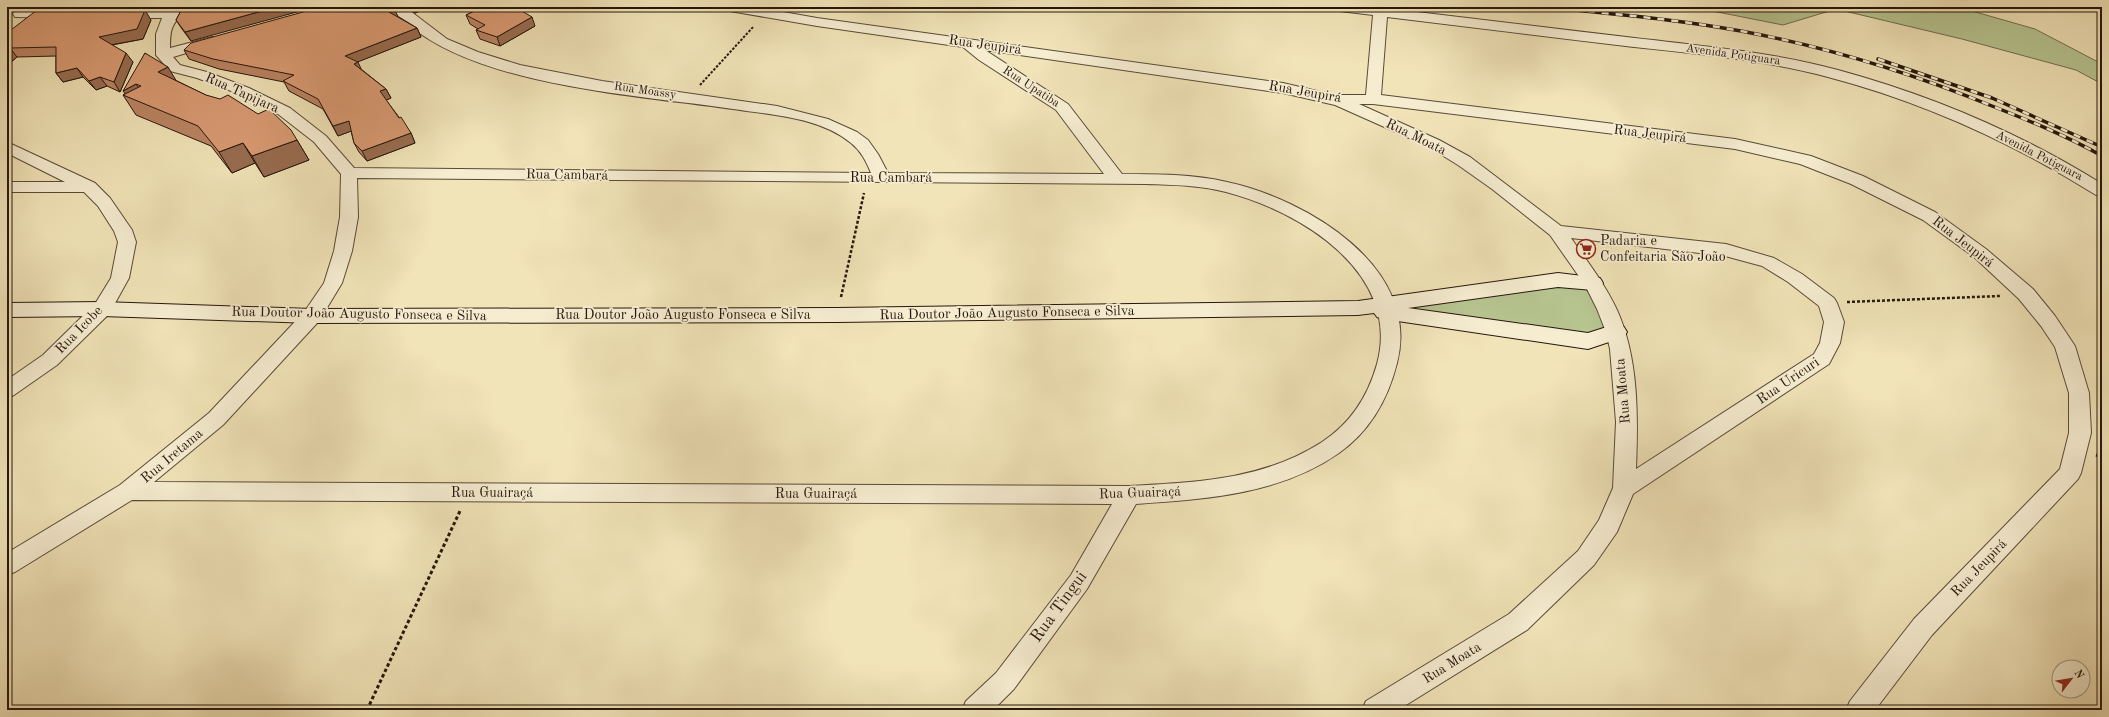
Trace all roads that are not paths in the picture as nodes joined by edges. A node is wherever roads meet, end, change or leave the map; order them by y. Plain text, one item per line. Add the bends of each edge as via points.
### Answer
1 (397, 7) edge
2 (730, 7) edge
3 (1340, 7) edge
4 (24, 10) edge
5 (176, 11) edge
6 (1380, 12) junction
7 (76, 14) edge
8 (108, 14) edge
9 (7, 24) edge
10 (222, 38) edge
11 (965, 42) junction
12 (163, 55) junction
13 (1373, 99) junction
14 (1334, 100) junction
15 (7, 146) edge
16 (349, 173) junction
17 (874, 178) junction
18 (1117, 179) junction
19 (7, 187) edge
20 (89, 187) junction
21 (2102, 190) edge
22 (1556, 231) junction
23 (1593, 283) junction
24 (1388, 308) junction
25 (7, 310) edge
26 (102, 310) junction
27 (312, 316) junction
28 (1616, 332) junction
29 (7, 390) edge
30 (1624, 488) junction
31 (128, 491) junction
32 (1129, 495) junction
33 (7, 565) edge
34 (975, 710) edge
35 (1375, 710) edge
36 (1859, 710) edge

1 - 17 street, Rua Moassy via 443,42 496,63 560,79 812,118 852,135 872,154
2 - 11 street, Rua Jeupirá
3 - 6 street, Avenida Potiguara
4 - 7 street
4 - 9 street
5 - 8 street
5 - 12 street via 162,33
6 - 13 street
6 - 21 street, Avenida Potiguara via 1710,51 1787,63 1859,80 1999,134 2075,173
10 - 12 street
11 - 14 street, Rua Jeupirá via 1283,88
11 - 18 street, Rua Upatiba via 1062,107
12 - 16 street, Rua Tapijara via 175,68 244,91 284,111 320,139
13 - 14 street, Rua Jeupirá
13 - 36 street, Rua Jeupirá via 1734,144 1805,160 1857,180 1929,216 1980,254 2026,294 2048,321 2065,346 2079,393 2080,433 2070,473 1923,627
14 - 22 street, Rua Moata via 1445,150 1498,185
15 - 20 street, Rua Icobe
16 - 17 street, Rua Cambará
16 - 27 street via 349,217 343,251 332,283
17 - 18 street, Rua Cambará
18 - 24 street, Rua Cambará via 1176,179 1214,184 1276,203 1327,231 1344,245 1366,270
19 - 20 street
20 - 26 street, Rua Icobe via 112,213 127,242 120,278
22 - 23 street, Rua Moata
22 - 30 street, Rua Uricuri via 1726,250 1768,262 1795,278 1827,303 1834,322 1830,343 1822,359
23 - 24 street, Rua Doutor João Augusto Fonseca e Silva via 1558,280
23 - 28 street, Rua Moata
24 - 27 street, Rua Doutor João Augusto Fonseca e Silva via 837,315
24 - 28 street, Rua Doutor João Augusto Fonseca e Silva via 1588,341
24 - 32 street, Rua Guairaçá via 1391,347 1386,376 1375,402 1365,416 1337,443 1320,455 1241,484 1217,489
25 - 26 street, Rua Doutor João Augusto Fonseca e Silva
26 - 27 street, Rua Doutor João Augusto Fonseca e Silva
26 - 29 street, Rua Icobe via 50,360
27 - 31 street, Rua Iretama via 216,419
28 - 30 street, Rua Moata via 1627,422
30 - 35 street, Rua Moata via 1609,524 1586,558 1518,622
31 - 32 street, Rua Guairaçá
31 - 33 street, Rua Iretama
32 - 34 street, Rua Tingui via 1079,582 1005,681

